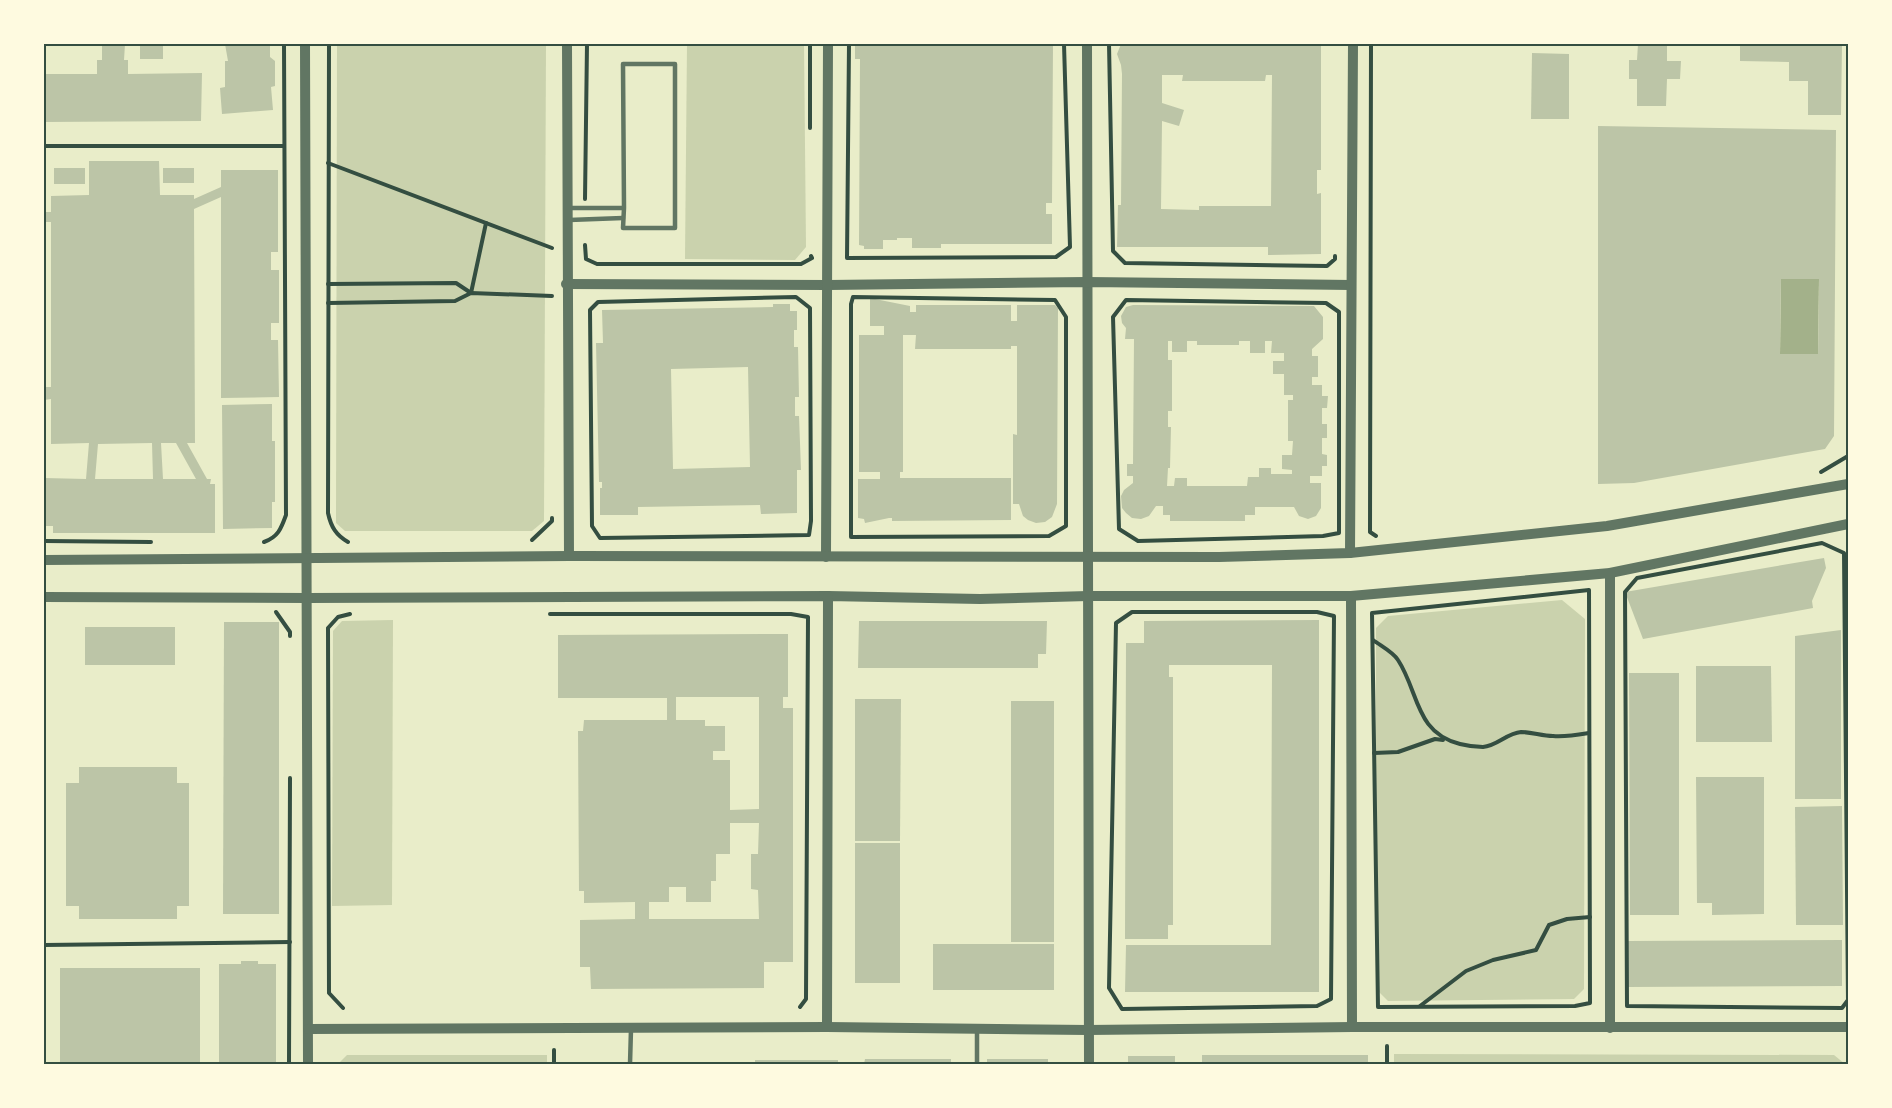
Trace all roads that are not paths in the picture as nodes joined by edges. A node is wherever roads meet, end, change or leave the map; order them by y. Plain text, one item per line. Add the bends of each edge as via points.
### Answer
1 (305, 44) edge
2 (567, 44) edge
3 (828, 44) edge
4 (1087, 44) edge
5 (1353, 44) edge
6 (624, 208) junction
7 (567, 214) junction
8 (623, 218) junction
9 (1087, 282) junction
10 (567, 284) junction
11 (828, 285) junction
12 (1352, 285) junction
13 (1848, 483) edge
14 (1848, 524) edge
15 (1350, 553) junction
16 (569, 556) junction
17 (826, 556) junction
18 (1088, 557) junction
19 (308, 558) junction
20 (44, 560) edge
21 (1610, 573) junction
22 (828, 596) junction
23 (1088, 596) junction
24 (1351, 596) junction
25 (44, 597) edge
26 (308, 598) junction
27 (827, 1027) junction
28 (1352, 1027) junction
29 (1848, 1027) edge
30 (977, 1028) junction
31 (1610, 1028) junction
32 (308, 1029) junction
33 (631, 1029) junction
34 (1088, 1030) junction
35 (308, 1065) edge
36 (630, 1065) edge
37 (977, 1065) edge
38 (1089, 1065) edge

1 - 19 street
2 - 7 street
3 - 11 street
4 - 9 street
5 - 12 street
6 - 7 lane via 585,208
6 - 8 lane
6 - 8 lane via 623,64 675,64 675,228 624,228
7 - 8 lane via 585,219
7 - 10 street
9 - 11 street
9 - 12 street
9 - 18 street
10 - 11 street
10 - 16 street
11 - 17 street
12 - 15 street
13 - 15 street via 1607,526
14 - 21 street
15 - 18 street
16 - 17 street
16 - 19 street
17 - 18 street
18 - 23 street
19 - 20 street
19 - 26 street
21 - 24 street
21 - 31 street
22 - 23 street
22 - 26 street
22 - 27 street
23 - 24 street
23 - 34 street
24 - 28 street
25 - 26 street
26 - 32 street
27 - 30 street
27 - 33 street
28 - 31 street
28 - 34 street
29 - 31 street
30 - 34 street
30 - 37 lane
32 - 33 street
32 - 35 street
33 - 36 lane
34 - 38 street

